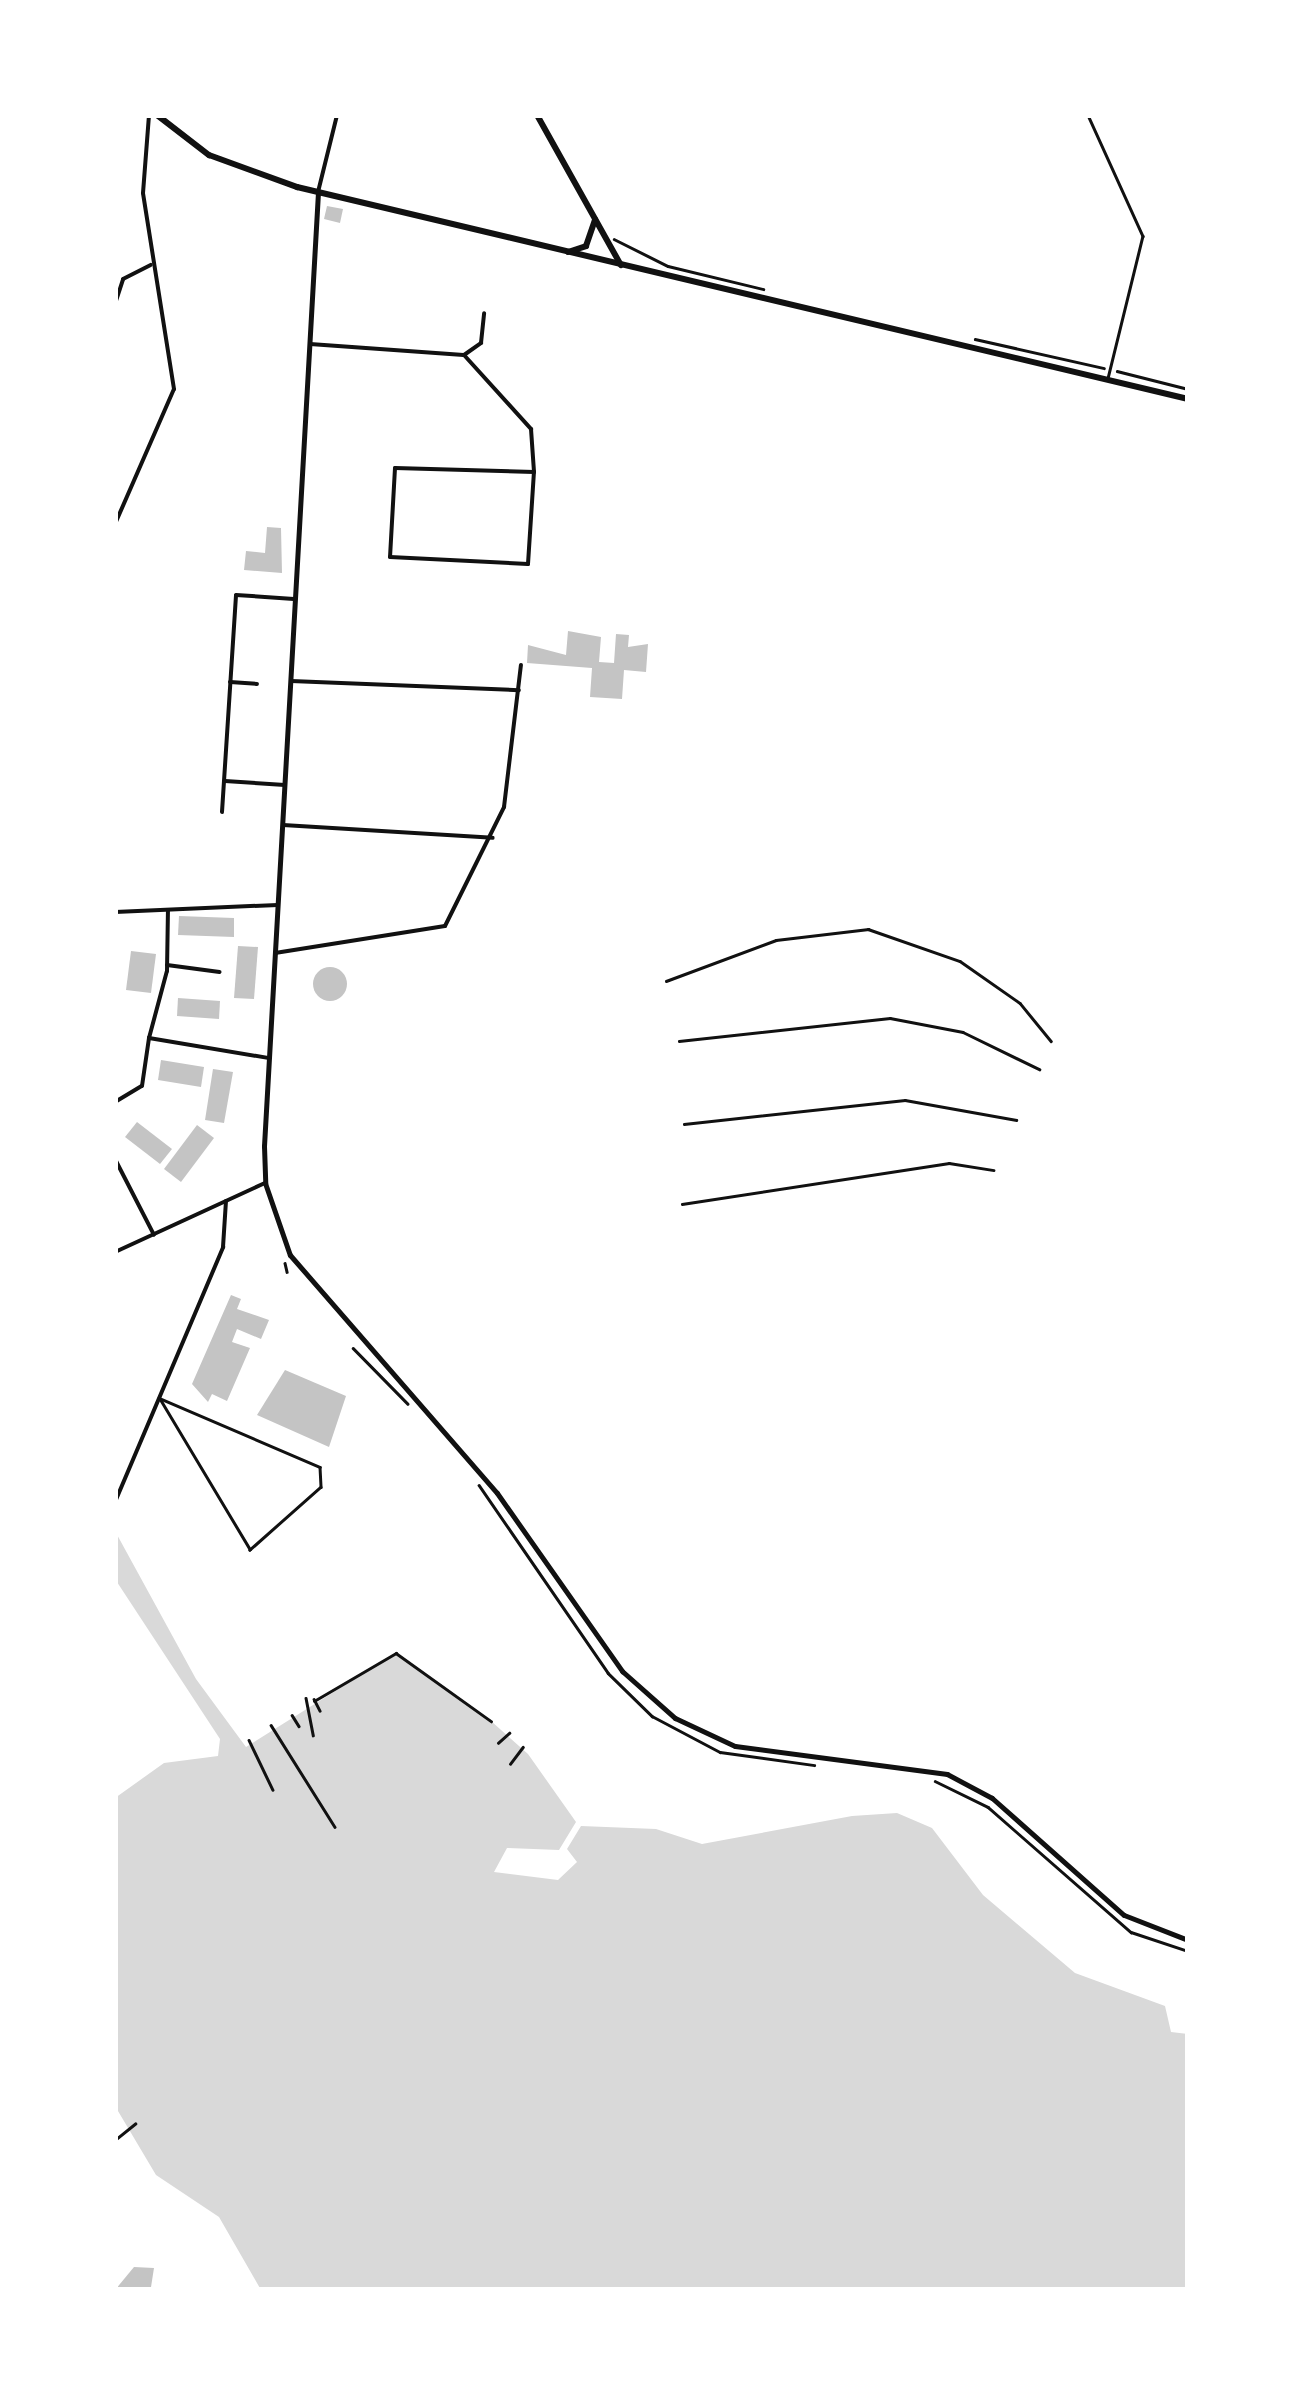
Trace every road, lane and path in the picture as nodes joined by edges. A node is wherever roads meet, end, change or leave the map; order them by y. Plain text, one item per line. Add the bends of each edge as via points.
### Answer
1 (149, 115) edge
2 (156, 115) edge
3 (338, 115) edge
4 (537, 115) edge
5 (1088, 115) edge
6 (318, 192) junction
7 (596, 216) junction
8 (567, 253) junction
9 (648, 258) dead end
10 (150, 264) junction
11 (622, 266) junction
12 (774, 291) dead end
13 (115, 304) edge
14 (484, 313) dead end
15 (962, 336) dead end
16 (308, 344) junction
17 (464, 355) junction
18 (1110, 370) junction
19 (1108, 380) junction
20 (1188, 389) edge
21 (1188, 399) edge
22 (534, 472) junction
23 (115, 524) edge
24 (296, 599) junction
25 (520, 666) dead end
26 (291, 680) junction
27 (230, 682) junction
28 (257, 684) dead end
29 (519, 690) junction
30 (224, 781) junction
31 (285, 785) junction
32 (222, 812) dead end
33 (283, 824) junction
34 (493, 838) junction
35 (278, 905) junction
36 (168, 909) junction
37 (115, 912) edge
38 (275, 953) junction
39 (167, 965) junction
40 (220, 972) dead end
41 (666, 981) dead end
42 (149, 1038) junction
43 (679, 1041) dead end
44 (1050, 1042) dead end
45 (269, 1058) junction
46 (1039, 1069) dead end
47 (115, 1102) edge
48 (1016, 1120) dead end
49 (684, 1124) dead end
50 (115, 1159) edge
51 (993, 1170) dead end
52 (265, 1183) junction
53 (226, 1202) junction
54 (682, 1204) dead end
55 (154, 1234) junction
56 (115, 1252) edge
57 (354, 1348) dead end
58 (160, 1398) junction
59 (420, 1416) dead end
60 (470, 1473) dead end
61 (115, 1502) edge
62 (306, 1698) dead end
63 (320, 1711) dead end
64 (292, 1715) dead end
65 (491, 1720) dead end
66 (270, 1725) dead end
67 (300, 1726) dead end
68 (508, 1732) dead end
69 (313, 1735) dead end
70 (249, 1740) dead end
71 (498, 1743) dead end
72 (524, 1747) dead end
73 (510, 1764) dead end
74 (828, 1766) dead end
75 (927, 1776) dead end
76 (274, 1790) dead end
77 (335, 1827) dead end
78 (1188, 1940) edge
79 (1188, 1951) edge
80 (135, 2124) dead end
81 (115, 2140) edge

1 - 10 street
2 - 6 main road via 209,155
3 - 6 street
4 - 7 main road
5 - 18 lane via 1143,230
6 - 8 main road
6 - 16 street
7 - 8 main road via 586,246
7 - 11 main road
8 - 11 main road
9 - 12 path
10 - 13 street via 123,279
10 - 23 street via 174,390
11 - 19 main road
14 - 17 street via 481,342
15 - 18 path
16 - 17 street
16 - 24 street
17 - 22 street via 528,423
18 - 19 lane
18 - 20 path
19 - 21 main road
22 - 22 street via 528,564 390,557 395,468
24 - 26 street
24 - 27 street via 236,595
25 - 29 street
26 - 29 street
26 - 31 street
27 - 28 street
27 - 30 street
29 - 34 street via 513,770
30 - 31 street
30 - 32 street
31 - 33 street
33 - 34 street
33 - 35 street
34 - 38 street via 445,926
35 - 36 street
35 - 38 street
36 - 37 street
36 - 39 street
38 - 45 street
39 - 40 street
39 - 42 street
41 - 44 path via 776,940 868,929 960,961 1020,1003
42 - 45 street
42 - 47 street via 142,1086
43 - 46 path via 890,1018 963,1032
45 - 52 street
48 - 49 path via 906,1100
50 - 55 street
51 - 54 path via 949,1162
52 - 53 street
52 - 78 street via 308,1283 487,1481 649,1697 735,1746 947,1774 992,1798 1124,1914
53 - 55 street
53 - 58 street via 223,1247
55 - 56 street
57 - 59 path
58 - 58 lane via 320,1467 321,1487 250,1550
58 - 61 street
60 - 74 path via 608,1673 652,1716 720,1752
62 - 69 path
63 - 65 path via 314,1700 396,1653
64 - 67 path
66 - 77 path
68 - 71 path
70 - 76 path
72 - 73 path
75 - 79 path via 988,1807 1118,1923
80 - 81 path

